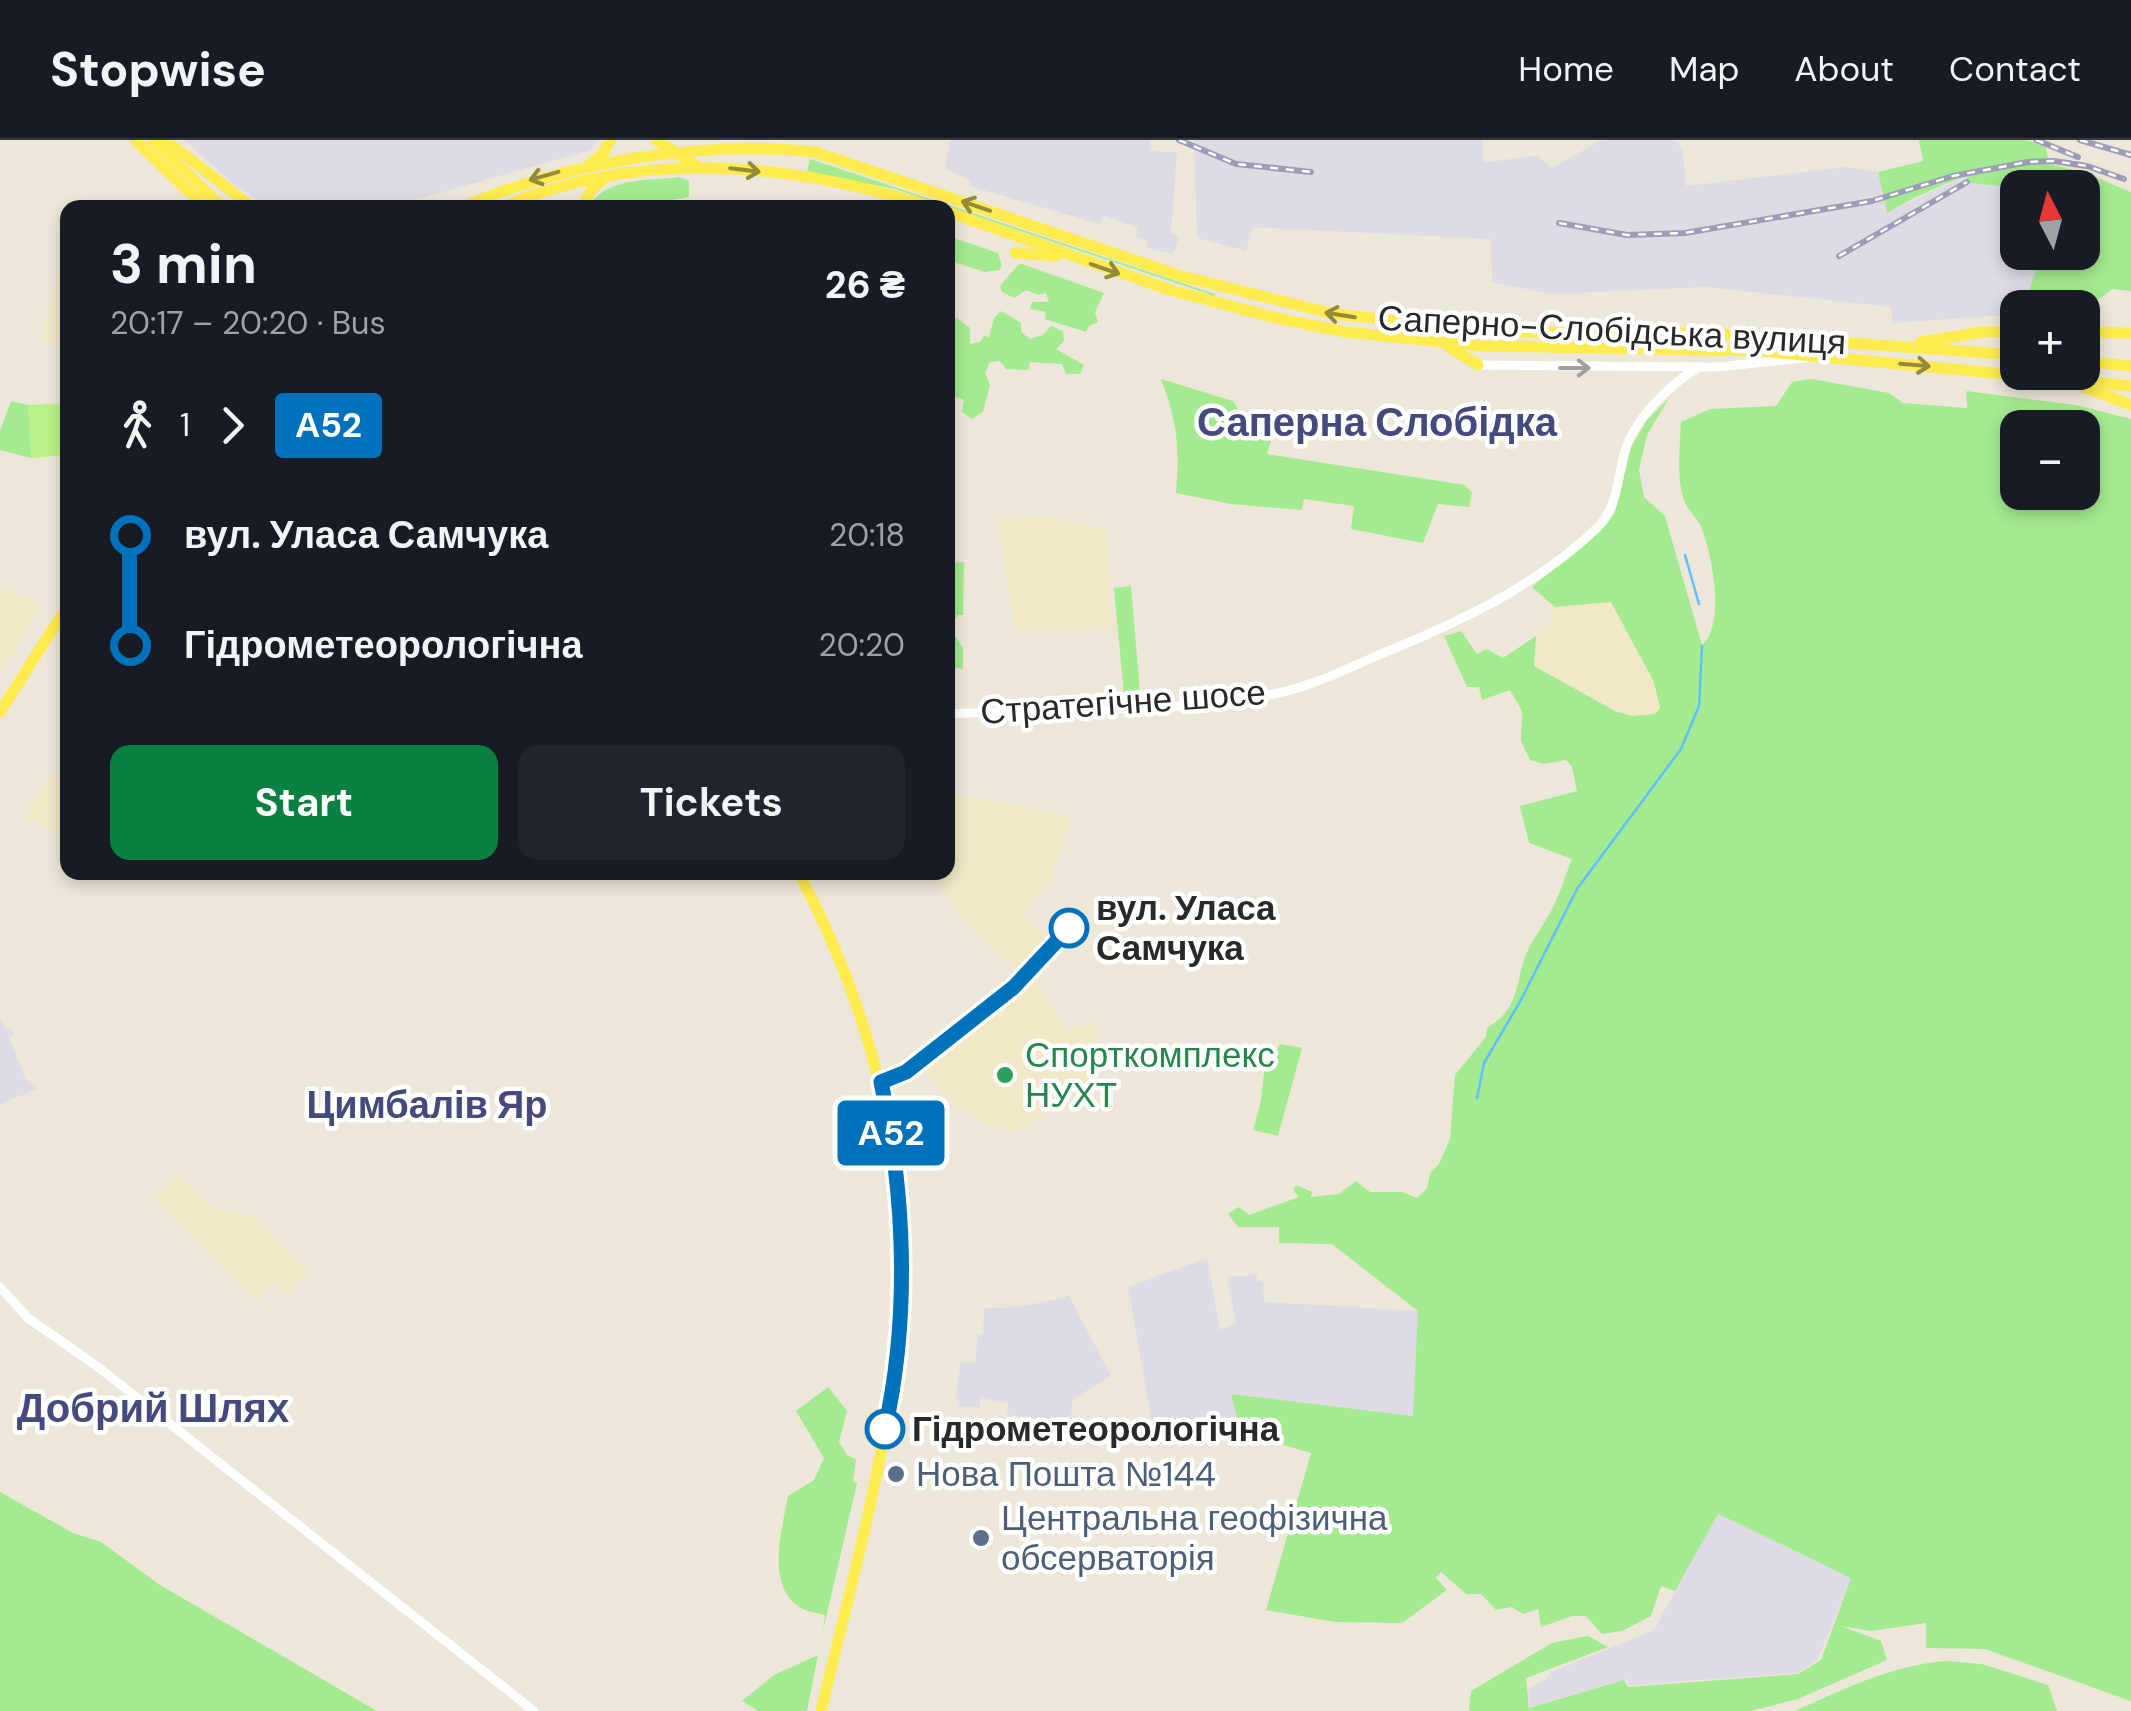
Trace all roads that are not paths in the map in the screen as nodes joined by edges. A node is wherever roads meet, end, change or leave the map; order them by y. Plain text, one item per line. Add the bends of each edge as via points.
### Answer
1 (136, 140) edge
2 (152, 140) edge
3 (164, 140) edge
4 (610, 140) edge
5 (656, 140) edge
6 (743, 140) edge
7 (771, 144) junction
8 (794, 148) junction
9 (674, 150) junction
10 (586, 166) junction
11 (697, 166) junction
12 (610, 174) junction
13 (792, 176) junction
14 (198, 200) edge
15 (215, 200) edge
16 (241, 200) edge
17 (479, 200) edge
18 (518, 200) edge
19 (586, 200) edge
20 (909, 200) edge
21 (955, 215) edge
22 (1015, 254) dead end
23 (1069, 256) junction
24 (2000, 332) edge
25 (2100, 332) edge
26 (2131, 333) edge
27 (1444, 344) junction
28 (1887, 345) junction
29 (2000, 354) edge
30 (1818, 356) junction
31 (2100, 363) edge
32 (1478, 365) joint
33 (2131, 366) edge
34 (1700, 367) junction
35 (2000, 374) edge
36 (2100, 383) edge
37 (2131, 386) edge
38 (2092, 390) edge
39 (2131, 404) edge
40 (60, 618) edge
41 (0, 712) edge
42 (955, 714) edge
43 (802, 880) edge
44 (0, 1287) edge
45 (534, 1711) edge
46 (822, 1711) edge

1 - 14 main road
2 - 15 main road
3 - 16 main road
4 - 10 main road via 604,154
5 - 9 main road
6 - 7 main road
7 - 8 main road, Саперно-Слобідська вулиця
7 - 9 main road, Саперно-Слобідська вулиця
8 - 13 main road via 804,165
28 -> 8 main road, Саперно-Слобідська вулиця via 1706,332 1500,332 1334,314 1180,276
9 - 10 main road, Саперно-Слобідська вулиця
9 - 11 main road
10 -> 17 main road, Саперно-Слобідська вулиця
11 - 12 main road
11 -> 13 main road
12 - 18 main road
12 - 19 main road
13 - 20 main road
21 - 23 main road, Саперно-Слобідська вулиця
22 - 23 main road
23 -> 27 main road, Саперно-Слобідська вулиця via 1298,324
24 - 28 main road
25 - 26 main road
27 - 30 main road, Саперно-Слобідська вулиця
27 - 32 main road
28 - 29 main road, Саперно-Слобідська вулиця
30 - 34 street, Саперно-Слобідська вулиця
30 -> 35 main road, Саперно-Слобідська вулиця
31 - 33 main road
32 -> 34 street, Саперно-Слобідська вулиця
34 - 42 street, Стратегічне шосе via 1640,422 1625,450 1610,512 1598,527 1528,583 1459,620 1321,679 1262,696
36 - 37 main road, Саперно-Слобідська вулиця
38 - 39 main road
40 - 41 main road
43 - 46 main road via 871,1044 893,1146 900,1228 889,1410
44 - 45 street via 28,1318

